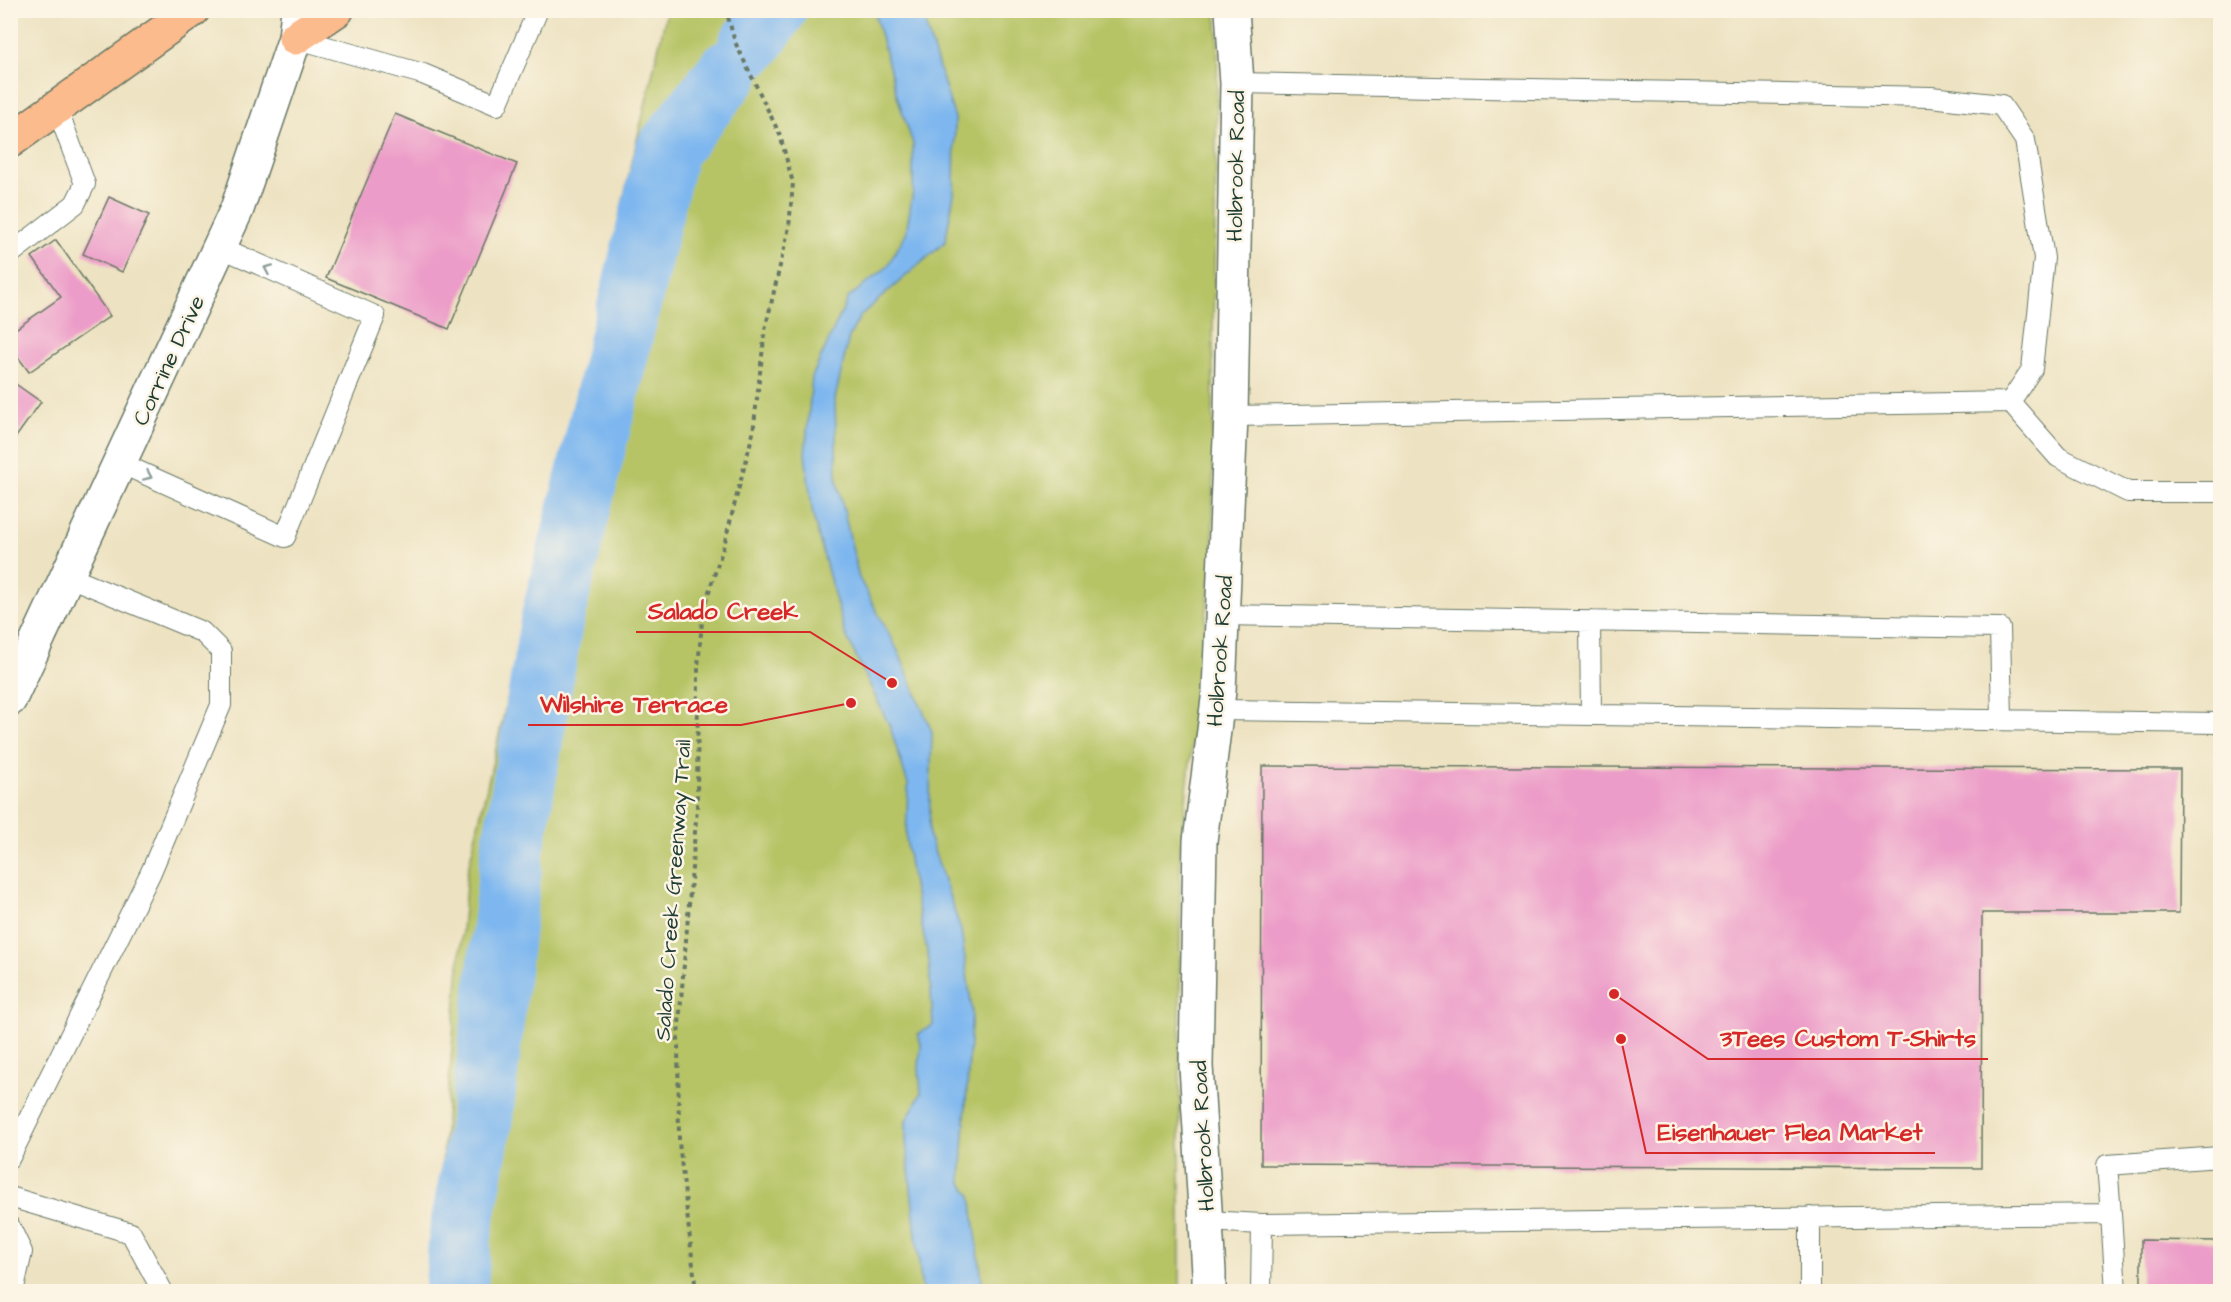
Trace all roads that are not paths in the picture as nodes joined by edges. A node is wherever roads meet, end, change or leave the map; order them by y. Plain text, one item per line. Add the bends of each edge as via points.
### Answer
1 (193, 10) edge
2 (337, 10) edge
3 (538, 10) edge
4 (1232, 10) edge
5 (297, 24) edge
6 (1237, 82) junction
7 (57, 108) junction
8 (10, 141) edge
9 (220, 247) junction
10 (10, 254) edge
11 (2010, 402) junction
12 (1232, 416) junction
13 (120, 463) junction
14 (2220, 492) edge
15 (68, 576) junction
16 (1223, 615) junction
17 (1590, 621) junction
18 (10, 699) edge
19 (1217, 710) junction
20 (1591, 714) junction
21 (2002, 720) junction
22 (2220, 723) edge
23 (10, 1157) edge
24 (2220, 1157) edge
25 (10, 1197) edge
26 (2111, 1214) junction
27 (1810, 1217) junction
28 (1206, 1221) junction
29 (1262, 1224) junction
30 (10, 1227) edge
31 (13, 1292) edge
32 (163, 1292) edge
33 (1209, 1292) edge
34 (1261, 1292) edge
35 (1810, 1292) edge
36 (2116, 1292) edge

1 - 7 main road
2 - 5 main road
3 - 5 lane via 497,105
4 - 6 street, Holbrook Road
5 - 9 street, Corrine Drive via 254,163
6 - 11 lane via 1931,97 2001,105 2025,140 2044,258 2032,369
6 - 12 street, Holbrook Road
7 - 8 main road
7 - 10 lane via 85,184 75,204
9 - 13 street, Corrine Drive
13 -> 9 lane via 285,537 375,316
11 - 12 lane
11 - 14 lane via 2058,457 2128,492
12 - 16 street, Holbrook Road
13 - 15 street, Corrine Drive
15 - 18 street, Corrine Drive
15 - 23 lane via 202,632 221,651 221,705 151,872
16 - 17 lane
16 - 19 street, Holbrook Road
17 - 20 lane
17 - 21 lane via 2000,628
19 - 20 lane
19 - 28 street, Holbrook Road via 1200,841 1196,1066
20 - 21 lane
21 - 22 lane
24 - 26 lane via 2107,1165
25 - 32 lane via 131,1233
26 - 27 lane
26 - 36 lane
27 - 29 lane
27 - 35 lane
28 - 29 lane
28 - 33 street, Holbrook Road
29 - 34 lane
30 - 31 lane via 22,1252

